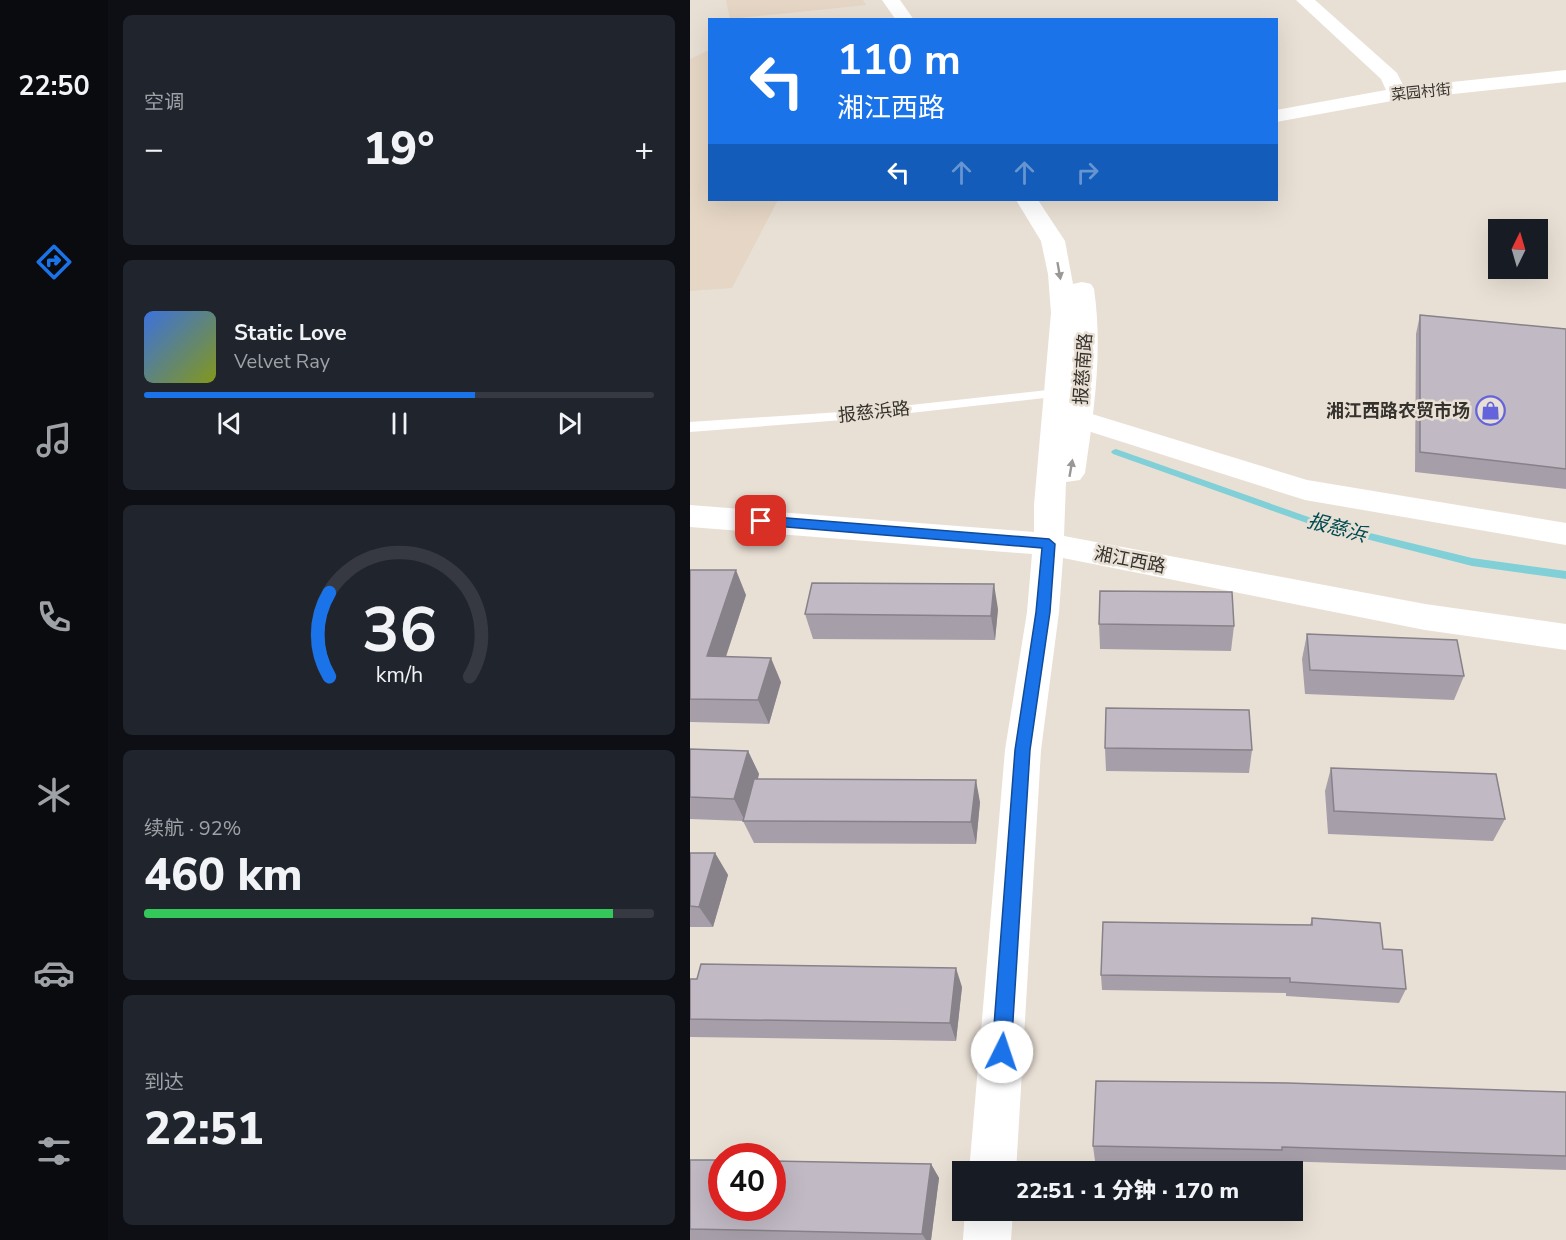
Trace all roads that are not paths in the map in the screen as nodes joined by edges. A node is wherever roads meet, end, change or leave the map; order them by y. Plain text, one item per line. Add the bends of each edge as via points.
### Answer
1 (891, 0) edge
2 (909, 0) edge
3 (1305, 0) edge
4 (904, 18) edge
5 (920, 18) edge
6 (1566, 76) edge
7 (1397, 94) junction
8 (1278, 116) edge
9 (1028, 201) edge
10 (1045, 201) edge
11 (1057, 393) junction
12 (1079, 419) junction
13 (690, 427) edge
14 (690, 516) edge
15 (1566, 534) edge
16 (1049, 544) junction
17 (1566, 637) edge
18 (993, 1161) edge
19 (988, 1221) edge
20 (987, 1240) edge

1 - 4 street
2 - 5 street
3 - 7 street via 1390,77
6 - 7 street, 菜园村街
7 - 8 street, 菜园村街
9 -> 11 street, 报慈南路 via 1053,241 1060,274 1064,313
10 - 12 street, 报慈南路 via 1076,250 1086,311
11 - 13 lane, 报慈浜路 via 856,415
11 - 16 street, 报慈南路
12 - 15 street via 1305,490
16 -> 12 street, 报慈南路 via 1063,510
14 - 16 street, 湘江西路
16 - 17 street, 湘江西路 via 1425,617
16 - 18 street, 报慈南路 via 1023,750
19 - 20 street

